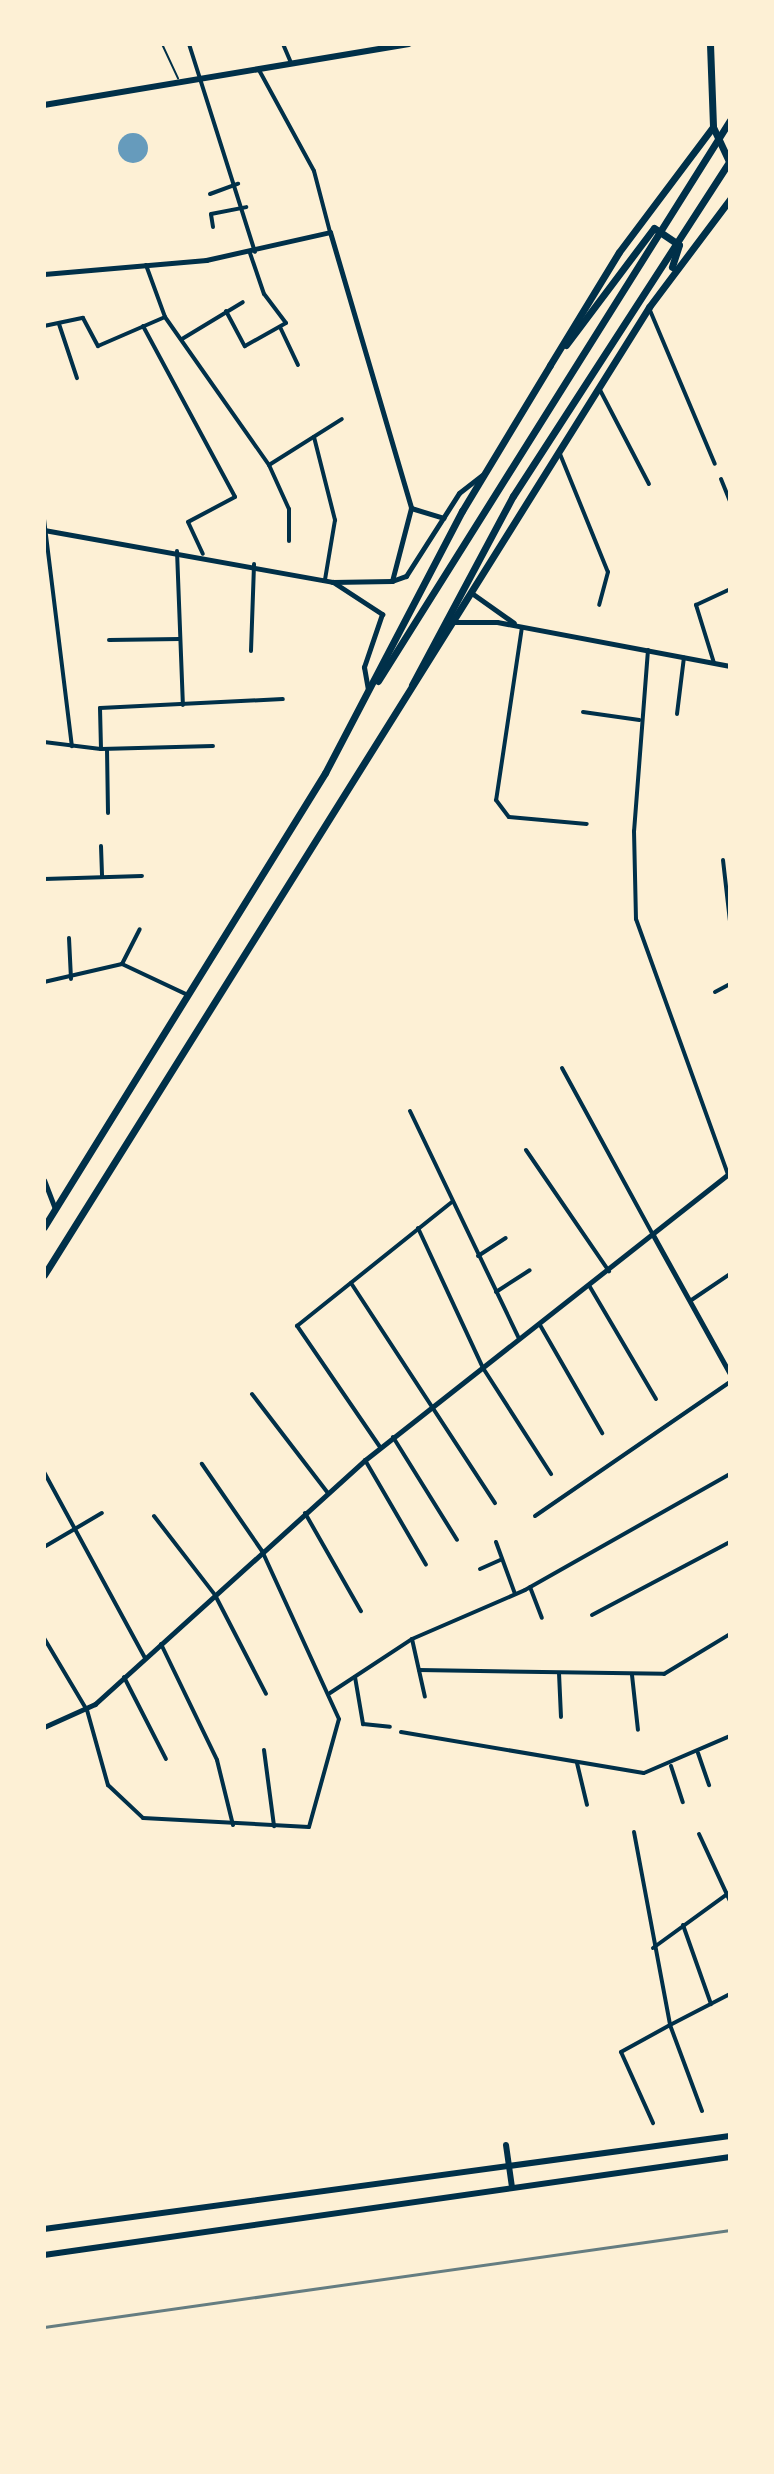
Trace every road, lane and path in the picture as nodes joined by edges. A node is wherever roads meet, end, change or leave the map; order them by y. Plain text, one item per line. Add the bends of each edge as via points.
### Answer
1 (162, 44) edge
2 (189, 44) edge
3 (283, 44) edge
4 (409, 44) edge
5 (710, 44) edge
6 (361, 48) edge
7 (291, 63) junction
8 (258, 68) junction
9 (203, 78) junction
10 (179, 82) junction
11 (44, 105) edge
12 (730, 120) edge
13 (714, 130) junction
14 (730, 162) edge
15 (238, 184) junction
16 (210, 194) dead end
17 (730, 199) edge
18 (246, 207) junction
19 (213, 227) dead end
20 (330, 232) junction
21 (252, 252) junction
22 (146, 265) junction
23 (44, 274) edge
24 (663, 285) junction
25 (243, 302) dead end
26 (649, 307) junction
27 (226, 311) junction
28 (165, 317) junction
29 (59, 324) junction
30 (44, 326) edge
31 (143, 326) junction
32 (280, 327) junction
33 (182, 339) junction
34 (298, 365) dead end
35 (550, 365) junction
36 (77, 378) dead end
37 (600, 390) junction
38 (342, 419) dead end
39 (314, 437) junction
40 (560, 454) junction
41 (715, 464) dead end
42 (269, 465) junction
43 (486, 471) junction
44 (721, 479) dead end
45 (649, 484) dead end
46 (730, 501) edge
47 (411, 508) junction
48 (444, 518) junction
49 (44, 519) edge
50 (45, 530) edge
51 (289, 541) dead end
52 (177, 551) junction
53 (203, 554) junction
54 (254, 564) junction
55 (325, 580) junction
56 (392, 581) junction
57 (332, 582) junction
58 (730, 589) edge
59 (473, 594) junction
60 (599, 605) dead end
61 (455, 622) junction
62 (522, 627) junction
63 (180, 639) junction
64 (109, 640) dead end
65 (648, 648) junction
66 (251, 651) dead end
67 (684, 656) junction
68 (714, 663) junction
69 (730, 666) edge
70 (369, 695) junction
71 (283, 699) dead end
72 (183, 705) junction
73 (583, 712) dead end
74 (399, 713) junction
75 (677, 714) dead end
76 (639, 720) junction
77 (44, 742) edge
78 (72, 746) junction
79 (213, 746) dead end
80 (104, 749) junction
81 (108, 813) dead end
82 (587, 824) dead end
83 (101, 846) dead end
84 (723, 860) dead end
85 (142, 876) dead end
86 (102, 877) junction
87 (44, 879) edge
88 (730, 921) edge
89 (140, 929) dead end
90 (69, 938) dead end
91 (122, 964) junction
92 (71, 979) junction
93 (44, 982) edge
94 (730, 984) edge
95 (715, 992) dead end
96 (189, 995) junction
97 (562, 1068) dead end
98 (410, 1111) dead end
99 (526, 1150) dead end
100 (729, 1174) edge
101 (44, 1180) edge
102 (452, 1202) junction
103 (55, 1208) junction
104 (44, 1227) edge
105 (418, 1228) junction
106 (653, 1235) junction
107 (506, 1238) dead end
108 (478, 1256) junction
109 (530, 1270) dead end
110 (609, 1271) junction
111 (730, 1274) edge
112 (44, 1275) edge
113 (351, 1283) junction
114 (590, 1287) junction
115 (496, 1292) junction
116 (690, 1301) junction
117 (540, 1325) junction
118 (520, 1340) junction
119 (727, 1361) edge
120 (483, 1368) junction
121 (730, 1374) edge
122 (730, 1382) edge
123 (252, 1394) dead end
124 (656, 1399) dead end
125 (435, 1403) junction
126 (602, 1433) dead end
127 (393, 1437) junction
128 (380, 1447) junction
129 (365, 1460) junction
130 (202, 1464) dead end
131 (44, 1472) edge
132 (551, 1474) dead end
133 (730, 1474) edge
134 (328, 1493) junction
135 (495, 1503) dead end
136 (102, 1513) dead end
137 (305, 1513) junction
138 (154, 1516) dead end
139 (535, 1516) dead end
140 (75, 1531) junction
141 (457, 1540) dead end
142 (496, 1542) dead end
143 (730, 1542) edge
144 (44, 1547) edge
145 (262, 1551) junction
146 (502, 1559) junction
147 (426, 1565) dead end
148 (480, 1569) dead end
149 (530, 1587) junction
150 (515, 1594) junction
151 (215, 1595) junction
152 (361, 1611) dead end
153 (592, 1615) dead end
154 (542, 1618) dead end
155 (730, 1634) edge
156 (44, 1638) edge
157 (412, 1639) junction
158 (161, 1644) junction
159 (145, 1658) junction
160 (419, 1670) junction
161 (559, 1673) junction
162 (632, 1675) junction
163 (124, 1677) junction
164 (355, 1677) junction
165 (330, 1693) junction
166 (266, 1694) dead end
167 (425, 1697) dead end
168 (87, 1710) junction
169 (561, 1717) dead end
170 (44, 1727) edge
171 (390, 1727) dead end
172 (638, 1730) dead end
173 (401, 1732) dead end
174 (730, 1736) edge
175 (264, 1750) dead end
176 (698, 1753) junction
177 (166, 1759) dead end
178 (577, 1763) junction
179 (670, 1766) junction
180 (709, 1785) dead end
181 (683, 1802) dead end
182 (587, 1805) dead end
183 (233, 1825) junction
184 (274, 1826) junction
185 (634, 1832) dead end
186 (699, 1834) dead end
187 (728, 1893) edge
188 (730, 1901) edge
189 (683, 1925) junction
190 (653, 1948) junction
191 (730, 1994) edge
192 (711, 2004) junction
193 (670, 2025) junction
194 (702, 2111) dead end
195 (653, 2123) dead end
196 (730, 2136) edge
197 (506, 2145) dead end
198 (730, 2157) edge
199 (509, 2165) junction
200 (512, 2187) junction
201 (44, 2229) edge
202 (44, 2255) edge

1 - 10 lane
2 - 9 street
3 - 7 street
4 - 6 main road
5 - 13 highway
6 - 7 main road
7 - 8 main road
8 - 9 main road
8 - 20 street via 314,171
9 - 10 main road
9 - 15 street
10 - 11 main road
12 - 70 highway
13 - 14 highway
13 - 35 highway via 619,252
14 - 74 highway via 513,496
15 - 16 street
15 - 18 street
17 - 24 highway
18 - 19 street via 211,214
18 - 21 street
20 - 21 street
20 - 47 street
21 - 22 street
21 - 32 street via 264,294 286,323
22 - 23 street
22 - 28 street
24 - 26 highway
24 - 35 highway via 679,253 664,230 645,234
25 - 27 street
26 - 37 highway
26 - 41 street
27 - 32 street via 245,346
27 - 33 street
28 - 31 street
28 - 33 street
29 - 30 street
29 - 31 street via 83,318 98,346
29 - 36 street
31 - 53 street via 235,497 188,522
32 - 34 street
33 - 42 street
35 - 43 highway
37 - 40 highway
37 - 45 street
38 - 39 street
39 - 42 street
39 - 55 street via 335,520
40 - 59 highway
40 - 60 street via 608,572
42 - 51 street via 289,509
43 - 48 street
43 - 70 highway
44 - 46 street
47 - 48 street
47 - 56 street
48 - 56 street via 406,576
49 - 50 street
50 - 52 street
50 - 78 street
52 - 53 street
52 - 63 street
53 - 54 street
54 - 55 street
54 - 66 street
55 - 57 street
56 - 57 street
57 - 70 street via 382,614 364,667
58 - 68 street via 696,605
59 - 61 highway
59 - 62 street
61 - 62 street
61 - 74 highway
62 - 65 street
62 - 82 street via 496,800 509,817
63 - 64 street
63 - 72 street
65 - 67 street
65 - 76 street
67 - 68 street
67 - 75 street
68 - 69 street
70 - 96 highway
71 - 72 street
72 - 80 street via 100,708
73 - 76 street
74 - 112 highway
76 - 100 street via 636,919
77 - 78 street
78 - 80 street
79 - 80 street
80 - 81 street
83 - 86 street
84 - 88 street
85 - 86 street
86 - 87 street
89 - 91 street
90 - 92 street
91 - 92 street
91 - 96 street
92 - 93 street
94 - 95 street
96 - 103 highway
97 - 106 street
98 - 102 street
99 - 110 street
100 - 106 street
101 - 103 street
102 - 105 street
102 - 108 street
103 - 104 highway
105 - 113 street
105 - 120 street
106 - 110 street
106 - 116 street
107 - 108 street
108 - 115 street
109 - 115 street
110 - 114 street
111 - 116 street
113 - 125 street
113 - 128 street via 297,1326
114 - 117 street
114 - 124 street
115 - 118 street
116 - 119 street
117 - 118 street
117 - 126 street
118 - 120 street
119 - 121 street
120 - 125 street
120 - 132 street
122 - 139 street
123 - 134 street
125 - 127 street
125 - 135 street
127 - 128 street
127 - 141 street
128 - 129 street
129 - 134 street
129 - 147 street
130 - 145 street
131 - 140 street
133 - 149 street
134 - 137 street
136 - 140 street
137 - 145 street
137 - 152 street
138 - 151 street
140 - 144 street
140 - 159 street
142 - 146 street
143 - 153 street
145 - 151 street
145 - 165 street
146 - 148 street
146 - 150 street
149 - 150 street
149 - 154 street
150 - 157 street
151 - 158 street
151 - 166 street
155 - 162 street via 674,1672
156 - 168 street
157 - 160 street
157 - 164 street
158 - 159 street
158 - 183 street via 217,1760
159 - 163 street
160 - 161 street
160 - 167 street
161 - 162 street
161 - 169 street
162 - 172 street
163 - 168 street
163 - 177 street
164 - 165 street
164 - 171 street via 363,1724
165 - 184 street via 339,1719 309,1827
168 - 170 street
168 - 183 street via 108,1785 143,1818
173 - 178 street
174 - 176 street
175 - 184 street
176 - 179 street
176 - 180 street
178 - 179 street via 644,1773
178 - 182 street
179 - 181 street
183 - 184 street
185 - 190 street
186 - 187 street
187 - 188 street
187 - 189 street
189 - 190 street
189 - 192 street
190 - 193 street
191 - 192 street
192 - 193 street
193 - 194 street
193 - 195 street via 621,2052
196 - 199 main road
197 - 199 main road
198 - 200 main road
199 - 200 main road
199 - 201 main road
200 - 202 main road

